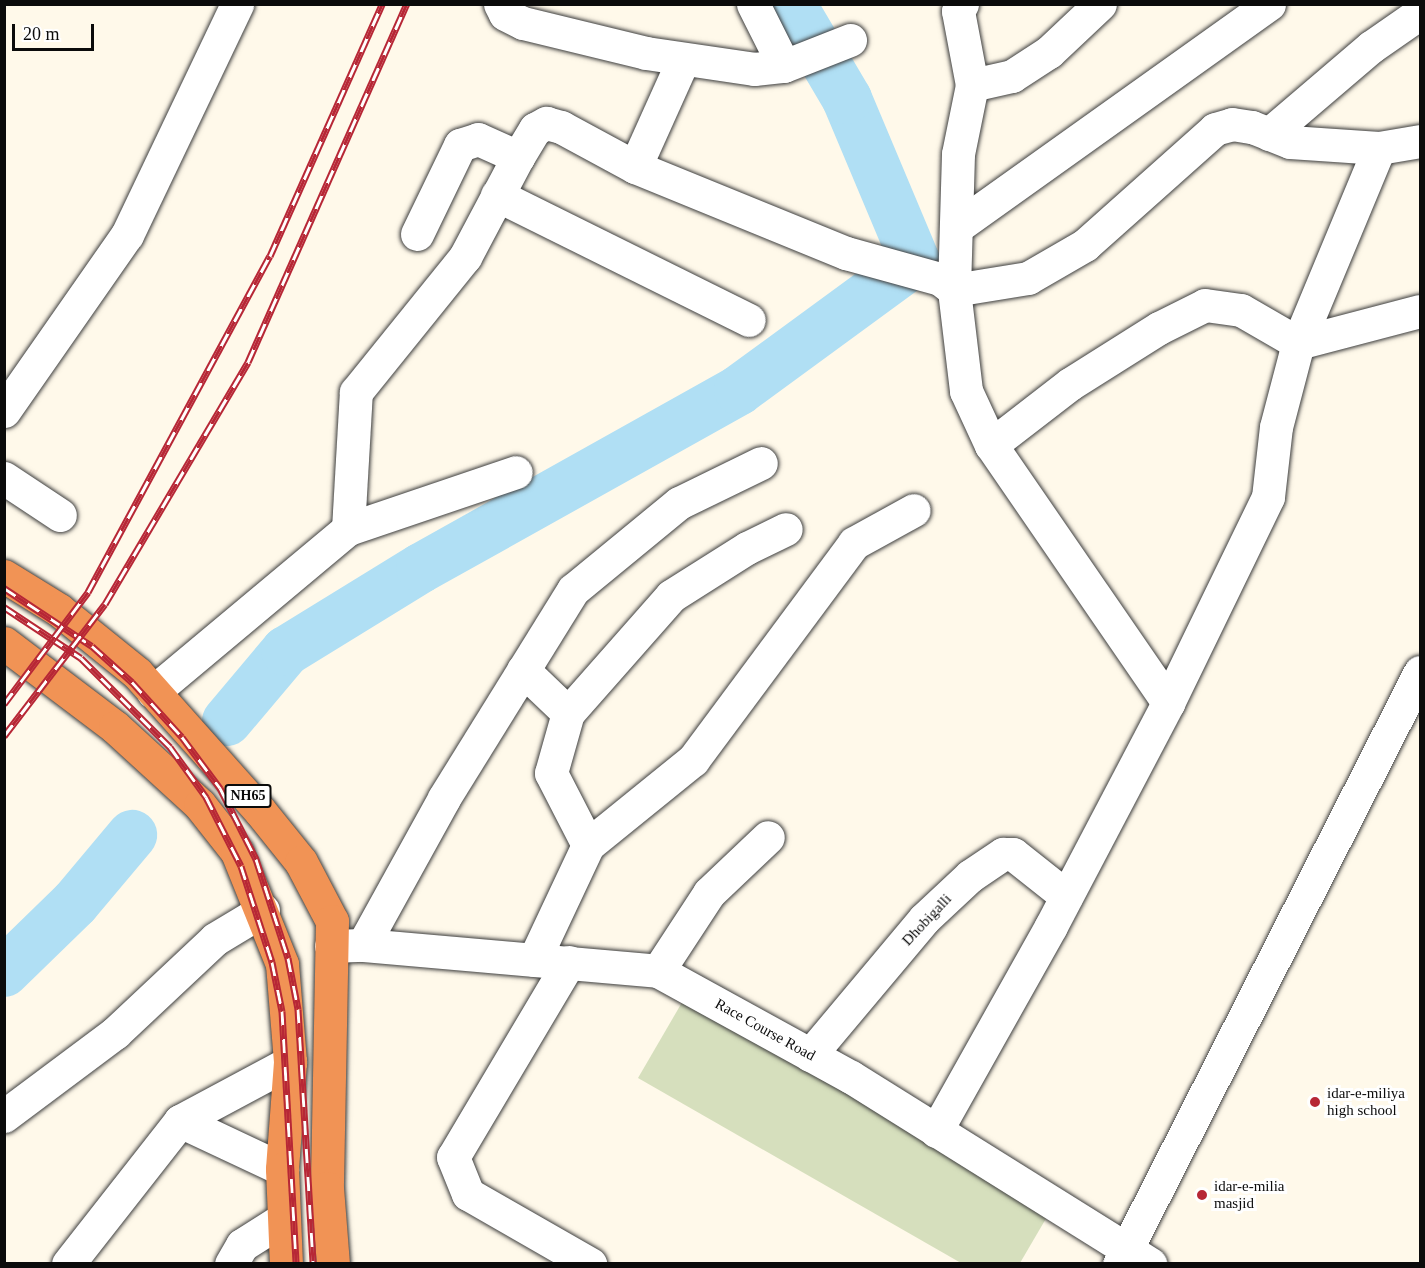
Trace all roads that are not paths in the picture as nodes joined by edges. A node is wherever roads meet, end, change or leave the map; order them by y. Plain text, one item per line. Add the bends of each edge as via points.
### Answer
1 (237, 4) edge
2 (500, 4) edge
3 (753, 4) edge
4 (962, 4) edge
5 (1100, 4) edge
6 (1269, 4) edge
7 (1420, 13) edge
8 (850, 40) dead end
9 (683, 60) junction
10 (784, 66) junction
11 (972, 86) junction
12 (1269, 134) junction
13 (1420, 141) edge
14 (1379, 148) junction
15 (518, 158) junction
16 (635, 167) junction
17 (497, 195) junction
18 (958, 226) junction
19 (417, 234) dead end
20 (947, 284) junction
21 (1420, 311) edge
22 (749, 320) dead end
23 (1298, 343) junction
24 (4, 411) edge
25 (991, 445) junction
26 (761, 464) dead end
27 (516, 472) dead end
28 (4, 478) edge
29 (914, 510) dead end
30 (60, 515) dead end
31 (786, 529) dead end
32 (348, 530) junction
33 (4, 576) edge
34 (4, 643) edge
35 (524, 670) junction
36 (1420, 672) edge
37 (153, 692) junction
38 (1168, 703) junction
39 (568, 713) junction
40 (768, 837) dead end
41 (588, 845) junction
42 (1066, 896) junction
43 (263, 910) junction
44 (363, 945) junction
45 (331, 946) junction
46 (534, 960) junction
47 (569, 962) junction
48 (658, 971) junction
49 (810, 1055) junction
50 (290, 1062) junction
51 (4, 1116) edge
52 (180, 1120) junction
53 (936, 1131) junction
54 (282, 1169) junction
55 (283, 1220) junction
56 (1131, 1259) edge
57 (68, 1261) edge
58 (231, 1263) edge
59 (286, 1263) edge
60 (333, 1263) edge
61 (590, 1263) edge

1 - 24 street via 127,235
2 - 9 street via 505,14 523,23
3 - 10 street
4 - 11 street via 958,12
5 - 11 street via 1049,52 1021,70
6 - 18 street
7 - 12 street via 1371,47
8 - 10 street
9 - 10 street via 754,69
9 - 16 street
11 - 18 street via 958,154
12 - 14 street via 1290,142
12 - 20 street via 1232,124 1215,129 1085,245 1028,278
13 - 14 street
14 - 23 street
15 - 16 street via 536,129 546,123 561,126
15 - 17 street
15 - 19 street via 478,139 460,145
16 - 20 street via 846,253
17 - 22 street
17 - 32 street via 465,257 356,392
18 - 20 street
20 - 25 street via 966,391
21 - 23 street
23 - 25 street via 1240,310 1205,305 1159,328 1070,384
23 - 38 street via 1276,427 1268,497
25 - 38 street
26 - 35 street via 679,503 573,590
27 - 32 street
28 - 30 street
29 - 41 street via 854,543 693,760
31 - 39 street via 747,548 671,596
32 - 37 street
33 - 37 highway, NH65 via 59,610 137,673
34 - 43 highway, NH65 via 115,727 200,805 237,852
35 - 39 street
35 - 44 street via 444,798
36 - 56 street
37 - 45 highway, NH65 via 301,862 332,921
38 - 42 street
39 - 41 street via 551,773
40 - 48 street via 709,893
41 - 46 street
42 - 49 street, Dhobigalli via 1013,854 1003,854 970,876 924,919
42 - 53 street
43 - 50 highway, NH65 via 282,964
43 - 51 street via 215,939 115,1033
44 - 45 street, Race Course Road
44 - 46 street, Race Course Road
45 - 60 highway, NH65 via 327,1188
46 - 47 street, Race Course Road
47 - 48 street, Race Course Road
47 - 61 street via 453,1157 468,1194
48 - 49 street, Race Course Road
49 - 53 street, Race Course Road
50 - 52 street
50 - 54 highway, NH65
52 - 54 street
52 - 57 street
53 - 56 street, Race Course Road
54 - 55 highway, NH65
55 - 58 street via 242,1245
55 - 59 highway, NH65

